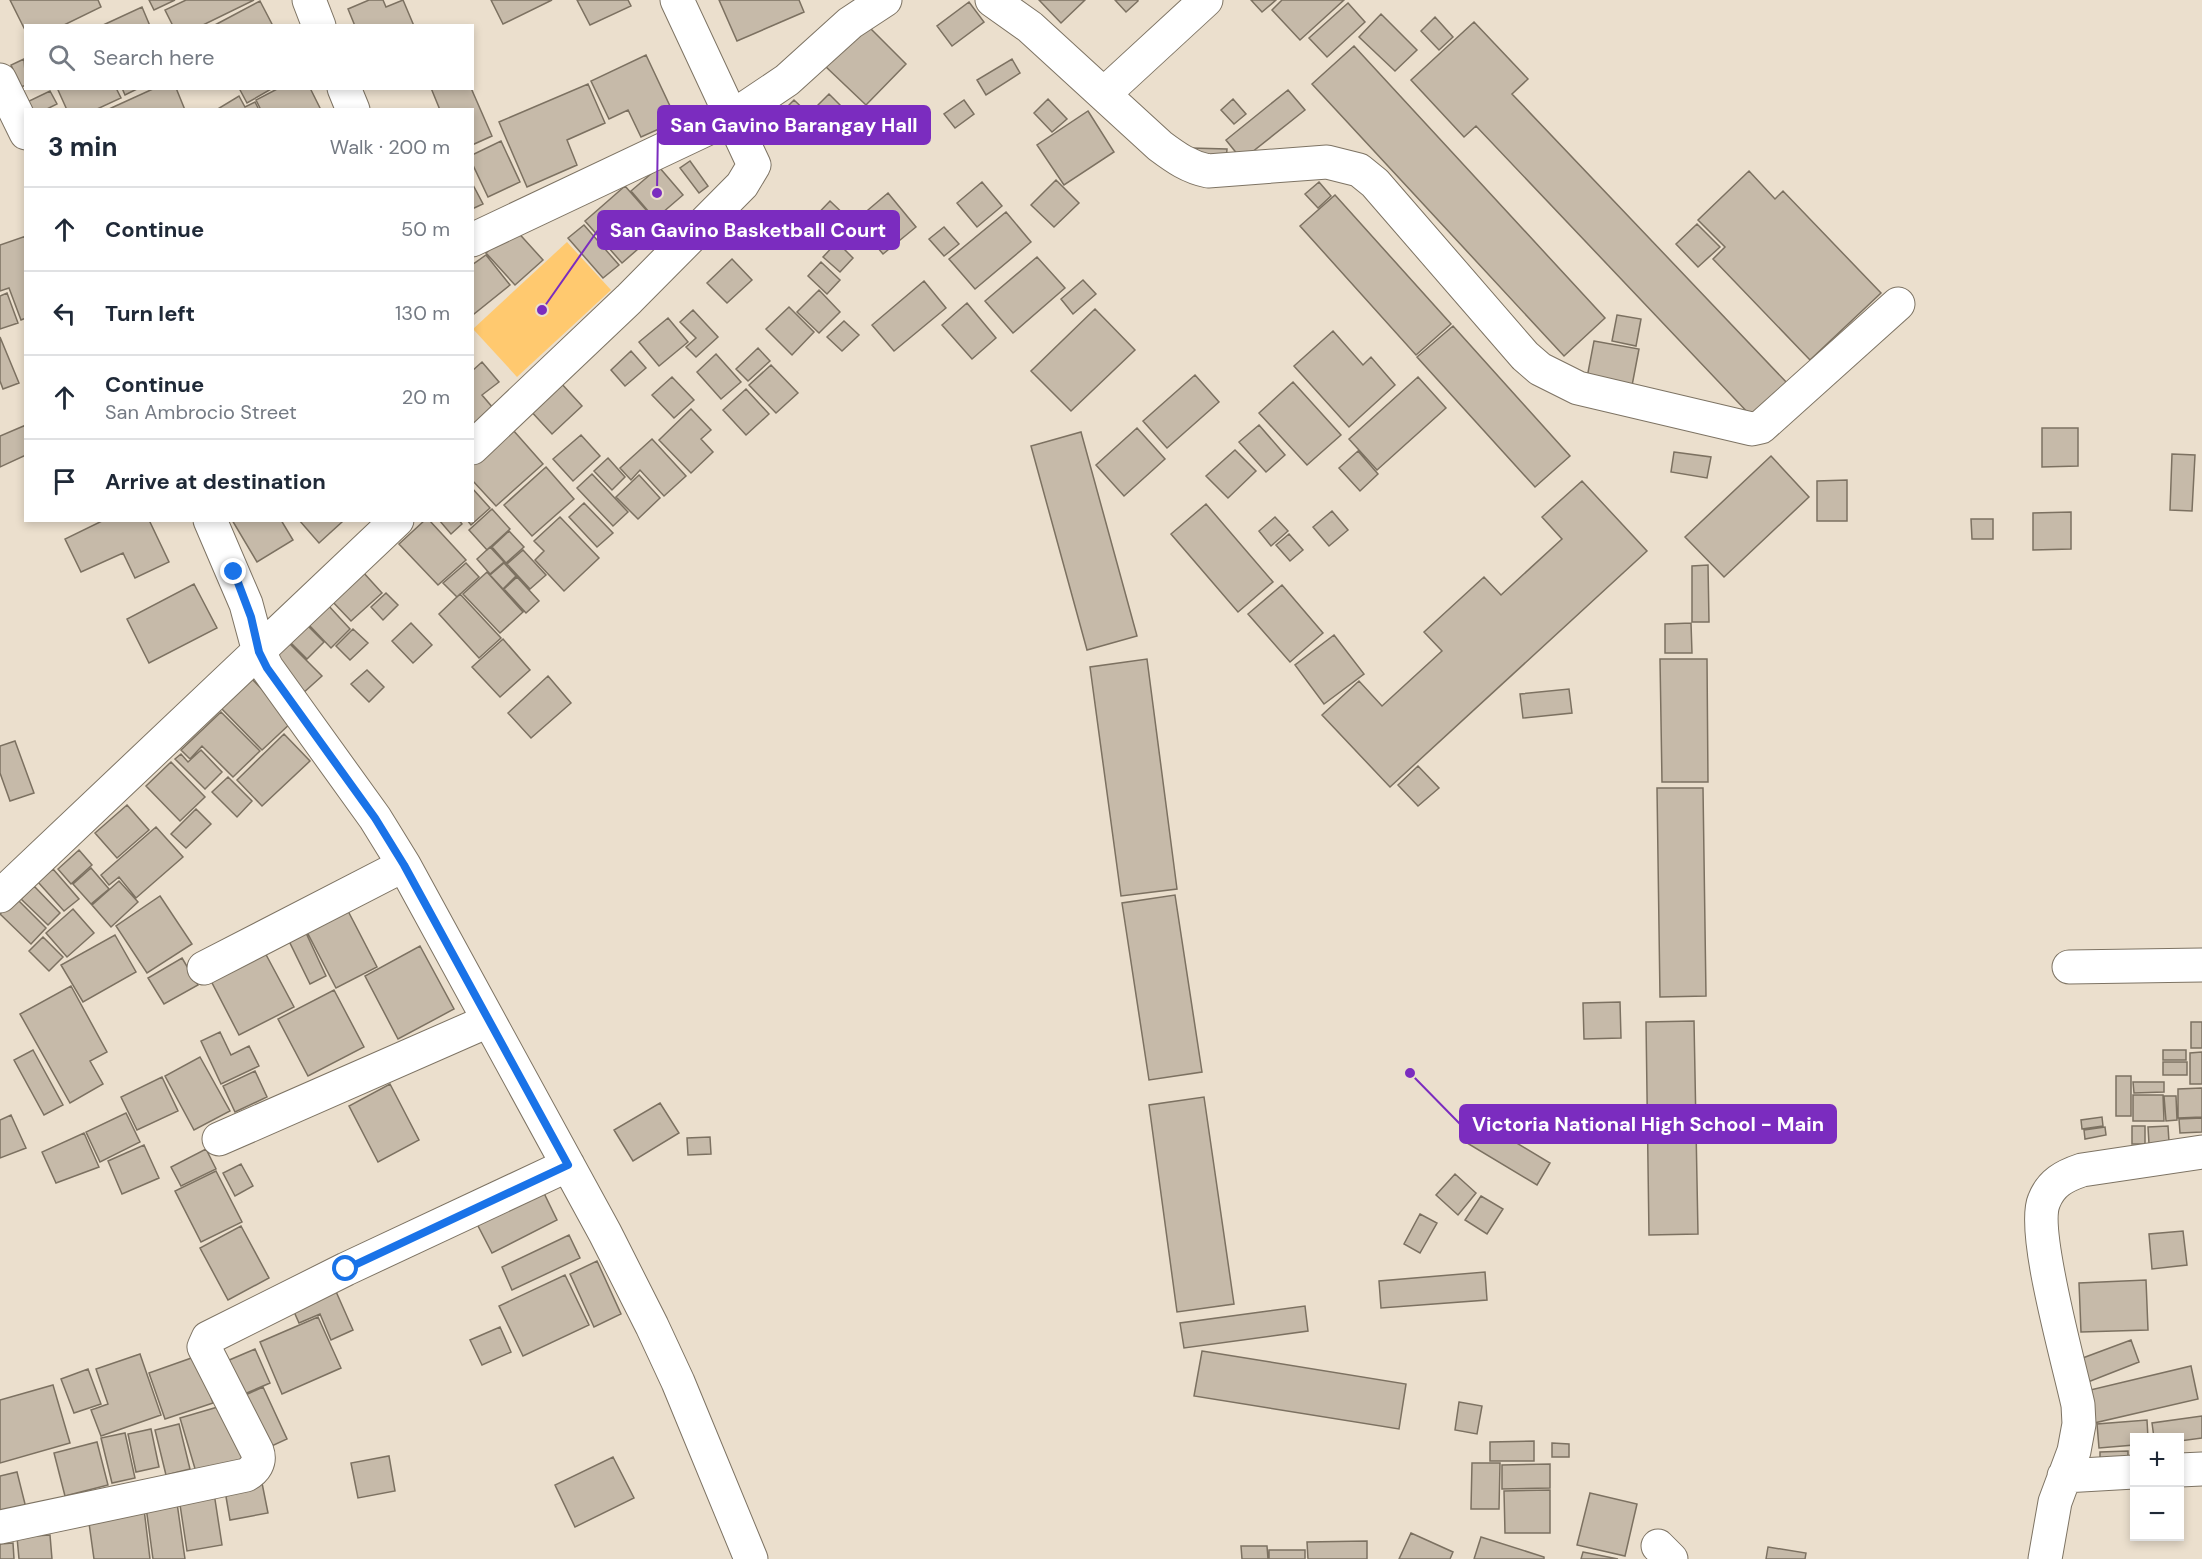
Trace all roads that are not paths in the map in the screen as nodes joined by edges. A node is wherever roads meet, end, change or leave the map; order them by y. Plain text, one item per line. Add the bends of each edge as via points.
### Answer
1 (309, 0) edge
2 (677, 0) edge
3 (885, 0) edge
4 (992, 0) edge
5 (1206, 0) edge
6 (318, 24) edge
7 (0, 80) edge
8 (345, 90) edge
9 (1104, 94) junction
10 (352, 108) edge
11 (732, 117) junction
12 (24, 130) edge
13 (474, 239) edge
14 (1898, 304) dead end
15 (474, 446) edge
16 (211, 522) edge
17 (395, 522) edge
18 (259, 652) junction
19 (404, 865) junction
20 (0, 896) edge
21 (2202, 966) edge
22 (2069, 967) dead end
23 (204, 968) dead end
24 (488, 1021) junction
25 (219, 1139) dead end
26 (2202, 1152) edge
27 (568, 1165) junction
28 (2202, 1469) edge
29 (2184, 1470) edge
30 (2130, 1472) edge
31 (2064, 1476) junction
32 (0, 1527) edge
33 (751, 1559) edge
34 (2045, 1559) edge

1 - 6 street
2 - 11 street
3 - 11 street via 850,23 787,80
4 - 9 street via 1030,27
5 - 9 street
7 - 12 street
8 - 10 street
9 - 14 street via 1160,146 1193,168 1208,171 1326,162 1359,170 1375,183 1525,356 1540,369 1578,388 1752,429 1761,427
11 - 13 street
11 - 15 street via 754,165 742,185
16 - 18 street via 246,604
17 - 18 street
18 - 19 street
18 - 20 street
19 - 23 street
19 - 24 street
21 - 22 street
24 - 25 street
24 - 27 street
26 - 31 street via 2082,1170 2063,1177 2042,1203 2043,1246 2078,1405 2074,1451
27 - 32 street via 208,1338 204,1347 259,1456 251,1472
27 - 33 street via 652,1326
28 - 29 street
30 - 31 street
31 - 34 street

